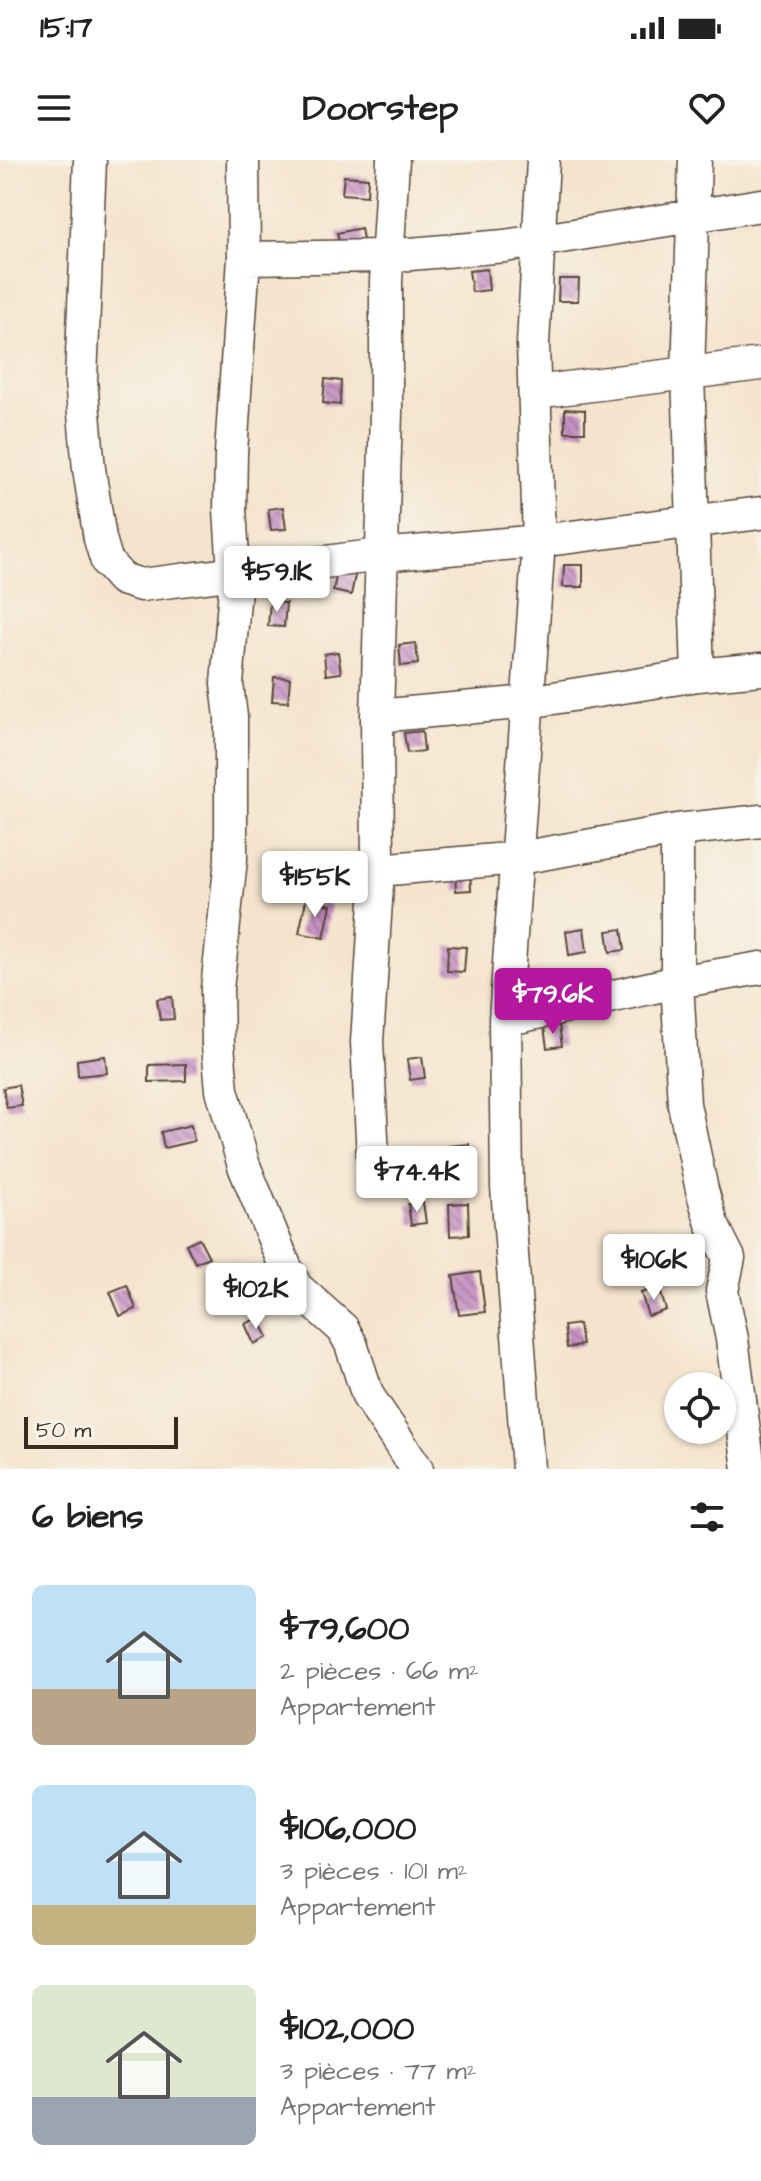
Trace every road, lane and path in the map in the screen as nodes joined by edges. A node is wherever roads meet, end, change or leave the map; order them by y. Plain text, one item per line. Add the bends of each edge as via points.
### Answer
1 (90, 160) edge
2 (243, 160) edge
3 (393, 160) edge
4 (543, 160) edge
5 (695, 160) edge
6 (761, 205) edge
7 (694, 215) junction
8 (537, 240) junction
9 (386, 256) junction
10 (244, 258) junction
11 (761, 364) edge
12 (688, 374) junction
13 (535, 392) junction
14 (761, 513) edge
15 (694, 523) junction
16 (539, 541) junction
17 (381, 555) junction
18 (232, 573) junction
19 (761, 669) edge
20 (698, 675) junction
21 (528, 702) junction
22 (377, 716) junction
23 (761, 821) edge
24 (677, 830) junction
25 (519, 858) junction
26 (378, 870) junction
27 (761, 968) edge
28 (677, 982) junction
29 (505, 1020) junction
30 (373, 1157) dead end
31 (750, 1395) edge
32 (417, 1469) edge
33 (528, 1469) edge
34 (749, 1469) edge

1 - 18 street via 81,380 89,469 107,562 122,579 141,585
2 - 10 street
3 - 9 street
4 - 8 street
5 - 7 street
6 - 7 street
7 - 8 street
7 - 12 street
8 - 9 street
8 - 13 street
9 - 10 street
9 - 17 street
10 - 18 street via 231,453
11 - 12 street
12 - 13 street
12 - 15 street
13 - 16 street
14 - 15 street
15 - 16 street
15 - 20 street
16 - 17 street
16 - 21 street
17 - 18 street
17 - 22 street
18 - 32 street via 235,606 227,684 231,859 217,989 222,1090 244,1166 285,1266 296,1287 343,1329 368,1396
19 - 20 street
20 - 21 street
21 - 22 street
21 - 25 street
22 - 26 street
23 - 24 street
24 - 25 street
24 - 28 street
25 - 26 street
25 - 29 street
26 - 30 street via 367,1042
27 - 28 street
28 - 29 street
28 - 31 street via 688,1131 712,1224 729,1258 723,1308
29 - 33 street via 507,1187
31 - 34 street

